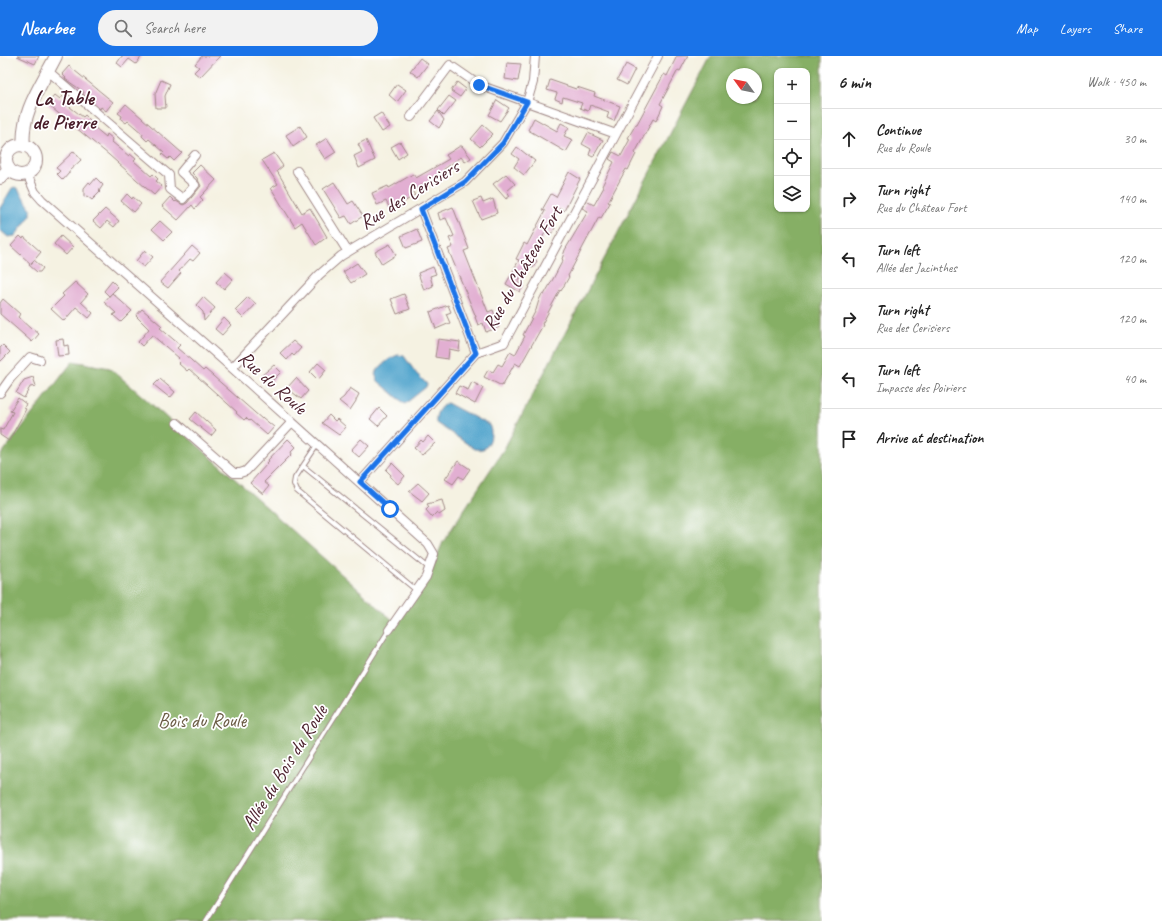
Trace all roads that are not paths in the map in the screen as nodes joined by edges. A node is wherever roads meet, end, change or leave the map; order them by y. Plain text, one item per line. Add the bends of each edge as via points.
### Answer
1 (56, 56) edge
2 (535, 56) edge
3 (658, 56) edge
4 (48, 71) junction
5 (527, 102) junction
6 (411, 118) dead end
7 (616, 134) junction
8 (24, 146) junction
9 (195, 156) dead end
10 (9, 169) junction
11 (297, 171) dead end
12 (181, 172) junction
13 (27, 174) junction
14 (170, 175) junction
15 (0, 178) edge
16 (421, 209) junction
17 (348, 252) junction
18 (476, 353) junction
19 (40, 360) dead end
20 (232, 368) junction
21 (0, 393) edge
22 (292, 422) junction
23 (177, 423) dead end
24 (317, 445) junction
25 (303, 466) junction
26 (360, 482) junction
27 (430, 568) junction
28 (416, 590) junction
29 (389, 630) joint
30 (206, 921) edge

1 - 4 street
2 - 5 street, Rue des Cerisiers via 533,82
3 - 7 street, Rue du Château Fort
4 - 8 street via 25,120
4 - 14 street
5 - 6 street via 479,85 450,65
5 - 7 street
5 - 16 street, Rue des Cerisiers via 503,143 465,182
7 - 18 street, Rue du Château Fort via 504,343
8 - 10 street via 10,150 6,160
8 - 13 street via 32,150 36,159 34,168
9 - 12 street
10 - 13 street via 17,175
10 - 15 street
11 - 17 street, Rue des Cerisiers
12 - 14 street
12 - 14 street via 195,185 183,199 170,189
13 - 20 street, Rue du Roule via 35,192 42,200
16 - 17 street, Rue des Cerisiers
16 - 18 street
17 - 20 street, Rue des Cerisiers via 319,275
18 - 26 street, Rue du Château Fort
19 - 21 street via 30,357
20 - 22 street, Rue du Roule
22 - 23 street via 246,471 240,473 234,473
22 - 24 street, Rue du Roule
24 - 25 lane
24 - 26 street, Rue du Roule
25 - 27 lane
25 - 28 lane via 295,478 297,491
26 - 27 street, Rue du Roule via 428,544 434,554
27 - 28 street, Rue du Roule
28 - 29 street, Rue du Roule
29 - 30 lane, Allée du Bois du Roule

